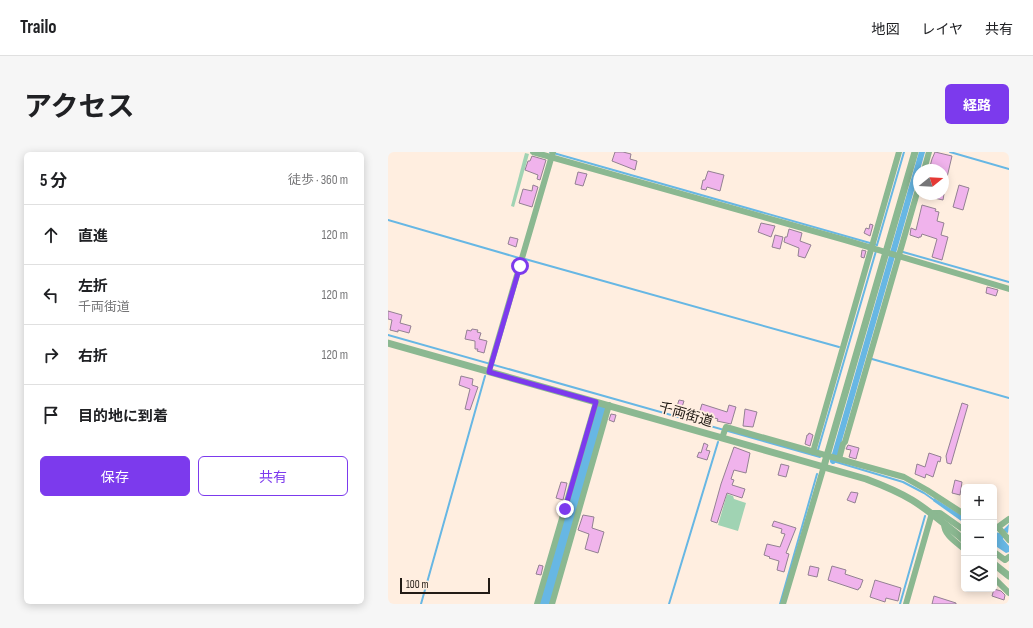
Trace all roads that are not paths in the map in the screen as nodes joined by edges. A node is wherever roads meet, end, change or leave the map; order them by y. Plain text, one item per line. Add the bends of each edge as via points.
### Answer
1 (533, 152) edge
2 (899, 152) edge
3 (915, 152) edge
4 (928, 152) edge
5 (552, 155) edge
6 (925, 164) edge
7 (913, 196) edge
8 (882, 250) junction
9 (1009, 289) edge
10 (388, 343) edge
11 (491, 367) junction
12 (596, 402) junction
13 (609, 405) junction
14 (724, 433) junction
15 (813, 452) junction
16 (834, 457) junction
17 (824, 466) junction
18 (961, 512) edge
19 (932, 514) junction
20 (1009, 518) edge
21 (944, 524) junction
22 (961, 528) edge
23 (1000, 530) edge
24 (961, 538) edge
25 (1009, 540) edge
26 (961, 546) edge
27 (997, 554) edge
28 (1009, 557) edge
29 (997, 566) edge
30 (1009, 576) edge
31 (997, 581) edge
32 (1009, 593) edge
33 (537, 604) edge
34 (552, 604) edge
35 (783, 604) edge
36 (906, 604) edge

1 - 5 street
2 - 8 street
3 - 8 street
4 - 6 street
5 - 8 street
5 - 11 street
7 - 8 street
8 - 9 street
8 - 15 street
8 - 16 street
8 - 16 street via 845,442
10 - 11 street, 千両街道
11 - 12 street, 千両街道
12 - 13 street, 千両街道
12 - 33 street
13 - 14 street, 千両街道
13 - 34 street
14 - 15 street via 726,427
14 - 17 street, 千両街道
15 - 16 street
16 - 17 street
16 - 18 street via 904,478
17 - 19 street, 千両街道 via 866,478 913,500
17 - 35 street
19 - 21 street, 千両街道
19 - 22 street via 940,513
19 - 36 street
20 - 23 street
21 - 24 street, 千両街道
21 - 26 street via 947,534
23 - 25 street
27 - 28 street via 1005,560
29 - 30 street
31 - 32 street

